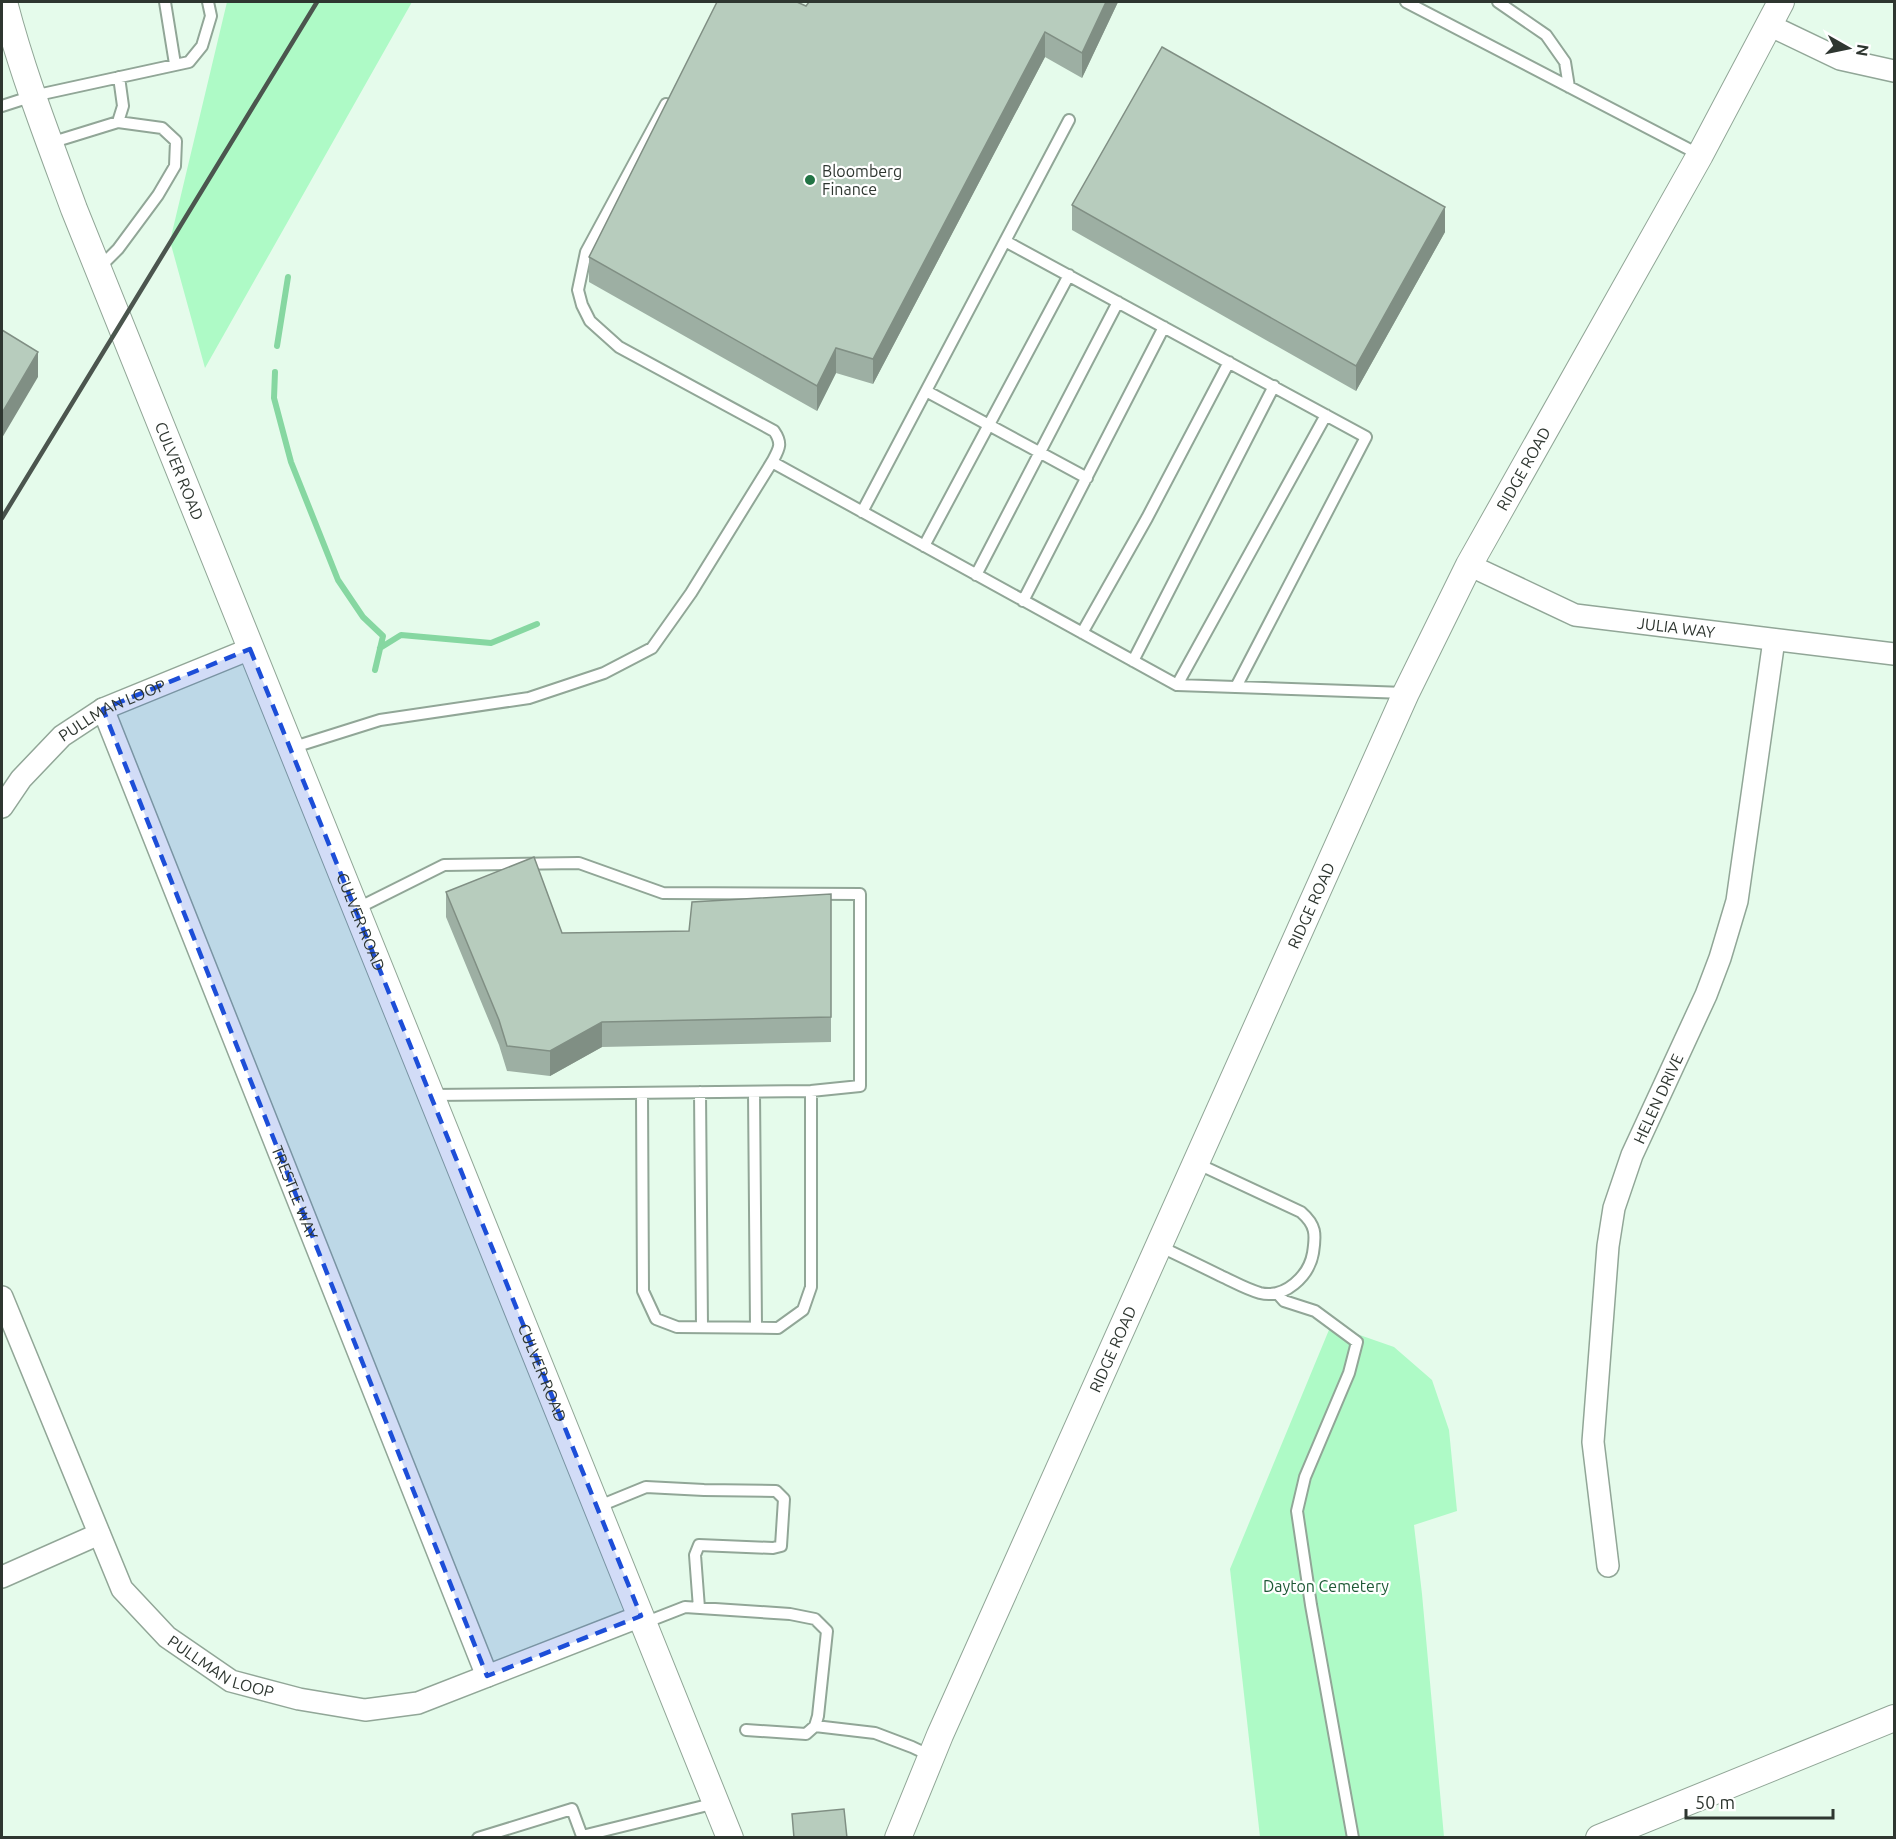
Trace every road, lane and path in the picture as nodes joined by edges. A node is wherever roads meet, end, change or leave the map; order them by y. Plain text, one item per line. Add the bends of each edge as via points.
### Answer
1 (4, 2) edge
2 (165, 2) edge
3 (208, 2) edge
4 (1406, 2) edge
5 (1498, 2) edge
6 (1781, 2) edge
7 (1769, 25) junction
8 (175, 64) junction
9 (1894, 71) edge
10 (119, 77) junction
11 (1569, 87) junction
12 (33, 96) junction
13 (671, 96) edge
14 (2, 106) edge
15 (1069, 120) dead end
16 (118, 122) junction
17 (50, 143) junction
18 (1700, 155) junction
19 (1005, 241) junction
20 (98, 268) junction
21 (1069, 275) junction
22 (1118, 302) junction
23 (1164, 327) junction
24 (1229, 362) junction
25 (1274, 386) junction
26 (926, 391) junction
27 (1326, 415) junction
28 (989, 425) junction
29 (1040, 453) junction
30 (772, 462) junction
31 (1087, 478) junction
32 (862, 512) junction
33 (924, 546) junction
34 (1469, 565) junction
35 (976, 575) junction
36 (1023, 601) junction
37 (1082, 633) junction
38 (1774, 640) junction
39 (250, 649) junction
40 (1894, 654) edge
41 (1132, 661) junction
42 (1177, 685) junction
43 (1236, 687) junction
44 (1406, 693) junction
45 (104, 709) junction
46 (290, 748) junction
47 (2, 807) edge
48 (355, 909) junction
49 (811, 1091) junction
50 (700, 1092) junction
51 (754, 1092) junction
52 (642, 1093) junction
53 (430, 1095) junction
54 (1196, 1163) junction
55 (1159, 1246) junction
56 (1277, 1293) junction
57 (2, 1297) edge
58 (702, 1327) junction
59 (756, 1328) junction
60 (597, 1507) junction
61 (99, 1534) junction
62 (1608, 1566) dead end
63 (2, 1577) edge
64 (699, 1608) junction
65 (642, 1620) junction
66 (487, 1676) junction
67 (1894, 1718) edge
68 (815, 1726) junction
69 (746, 1730) dead end
70 (931, 1756) junction
71 (716, 1803) junction
72 (580, 1837) edge
73 (478, 1838) edge
74 (730, 1838) edge
75 (898, 1838) edge
76 (1353, 1838) edge
77 (1599, 1838) edge

1 - 12 street, CULVER ROAD
2 - 8 lane
3 - 8 lane via 211,16 202,46 189,62
4 - 11 lane
5 - 11 lane via 1546,35 1565,62
6 - 7 street, RIDGE ROAD
7 - 9 street via 1839,59
7 - 18 street, RIDGE ROAD
8 - 10 lane
10 - 12 lane
10 - 16 lane via 123,106
11 - 18 lane
12 - 14 lane
12 - 17 street, CULVER ROAD
13 - 30 lane via 586,252 578,290 582,305 590,321 619,347 774,431 779,449
15 - 19 lane
16 - 17 lane
16 - 20 lane via 162,128 176,141 175,166 152,204 118,249
17 - 20 street, CULVER ROAD
18 - 34 street, RIDGE ROAD
19 - 21 lane
19 - 26 lane
20 - 39 street, CULVER ROAD
21 - 22 lane
21 - 28 lane
22 - 23 lane
22 - 29 lane
23 - 24 lane
23 - 31 lane
24 - 25 lane
24 - 37 lane
25 - 27 lane
25 - 41 lane
26 - 28 lane
26 - 32 lane
27 - 42 lane
27 - 43 lane via 1366,437
28 - 29 lane
28 - 33 lane
29 - 31 lane
29 - 35 lane
30 - 32 lane
30 - 46 lane via 652,648 604,673 529,698 380,720
31 - 36 lane
32 - 33 lane
33 - 35 lane
34 - 38 street, JULIA WAY via 1575,615
34 - 44 street, RIDGE ROAD
35 - 36 lane
36 - 37 lane
37 - 41 lane
38 - 40 street, JULIA WAY
38 - 62 street, HELEN DRIVE via 1737,901 1706,995 1632,1155 1614,1208 1593,1442
39 - 45 street, PULLMAN LOOP
39 - 46 street, CULVER ROAD
41 - 42 lane
42 - 43 lane
43 - 44 lane
44 - 54 street, RIDGE ROAD
45 - 47 street, PULLMAN LOOP via 62,736 21,779
45 - 66 street, TRESTLE WAY
46 - 48 street, CULVER ROAD
48 - 49 lane via 444,865 579,863 663,893 860,894 860,1086
48 - 53 street, CULVER ROAD
49 - 51 lane
49 - 59 lane via 811,1287 803,1310 778,1328
50 - 51 lane
50 - 52 lane
50 - 58 lane
51 - 59 lane
52 - 53 lane
52 - 58 lane via 643,1291 656,1319 676,1327
53 - 60 street, CULVER ROAD
54 - 55 street, RIDGE ROAD
54 - 56 lane via 1311,1220 1312,1258 1296,1283
55 - 56 lane via 1241,1285 1262,1293
55 - 70 street, RIDGE ROAD
56 - 76 lane via 1284,1301 1316,1311 1357,1342 1349,1373 1305,1477 1297,1511
57 - 61 street, PULLMAN LOOP
58 - 59 lane
60 - 64 lane via 646,1487 776,1491 784,1499 781,1546 699,1545 695,1555
60 - 65 street, CULVER ROAD
61 - 63 street
61 - 66 street, PULLMAN LOOP via 122,1589 167,1637 231,1681 299,1699 365,1710 418,1703
64 - 65 lane via 685,1607
64 - 68 lane via 790,1614 815,1619 827,1631
65 - 66 street, PULLMAN LOOP
65 - 71 street, CULVER ROAD
67 - 77 street
68 - 69 lane via 806,1734
68 - 70 lane via 874,1733
70 - 75 street, RIDGE ROAD
71 - 72 lane
71 - 74 street, CULVER ROAD
72 - 73 lane via 572,1809

